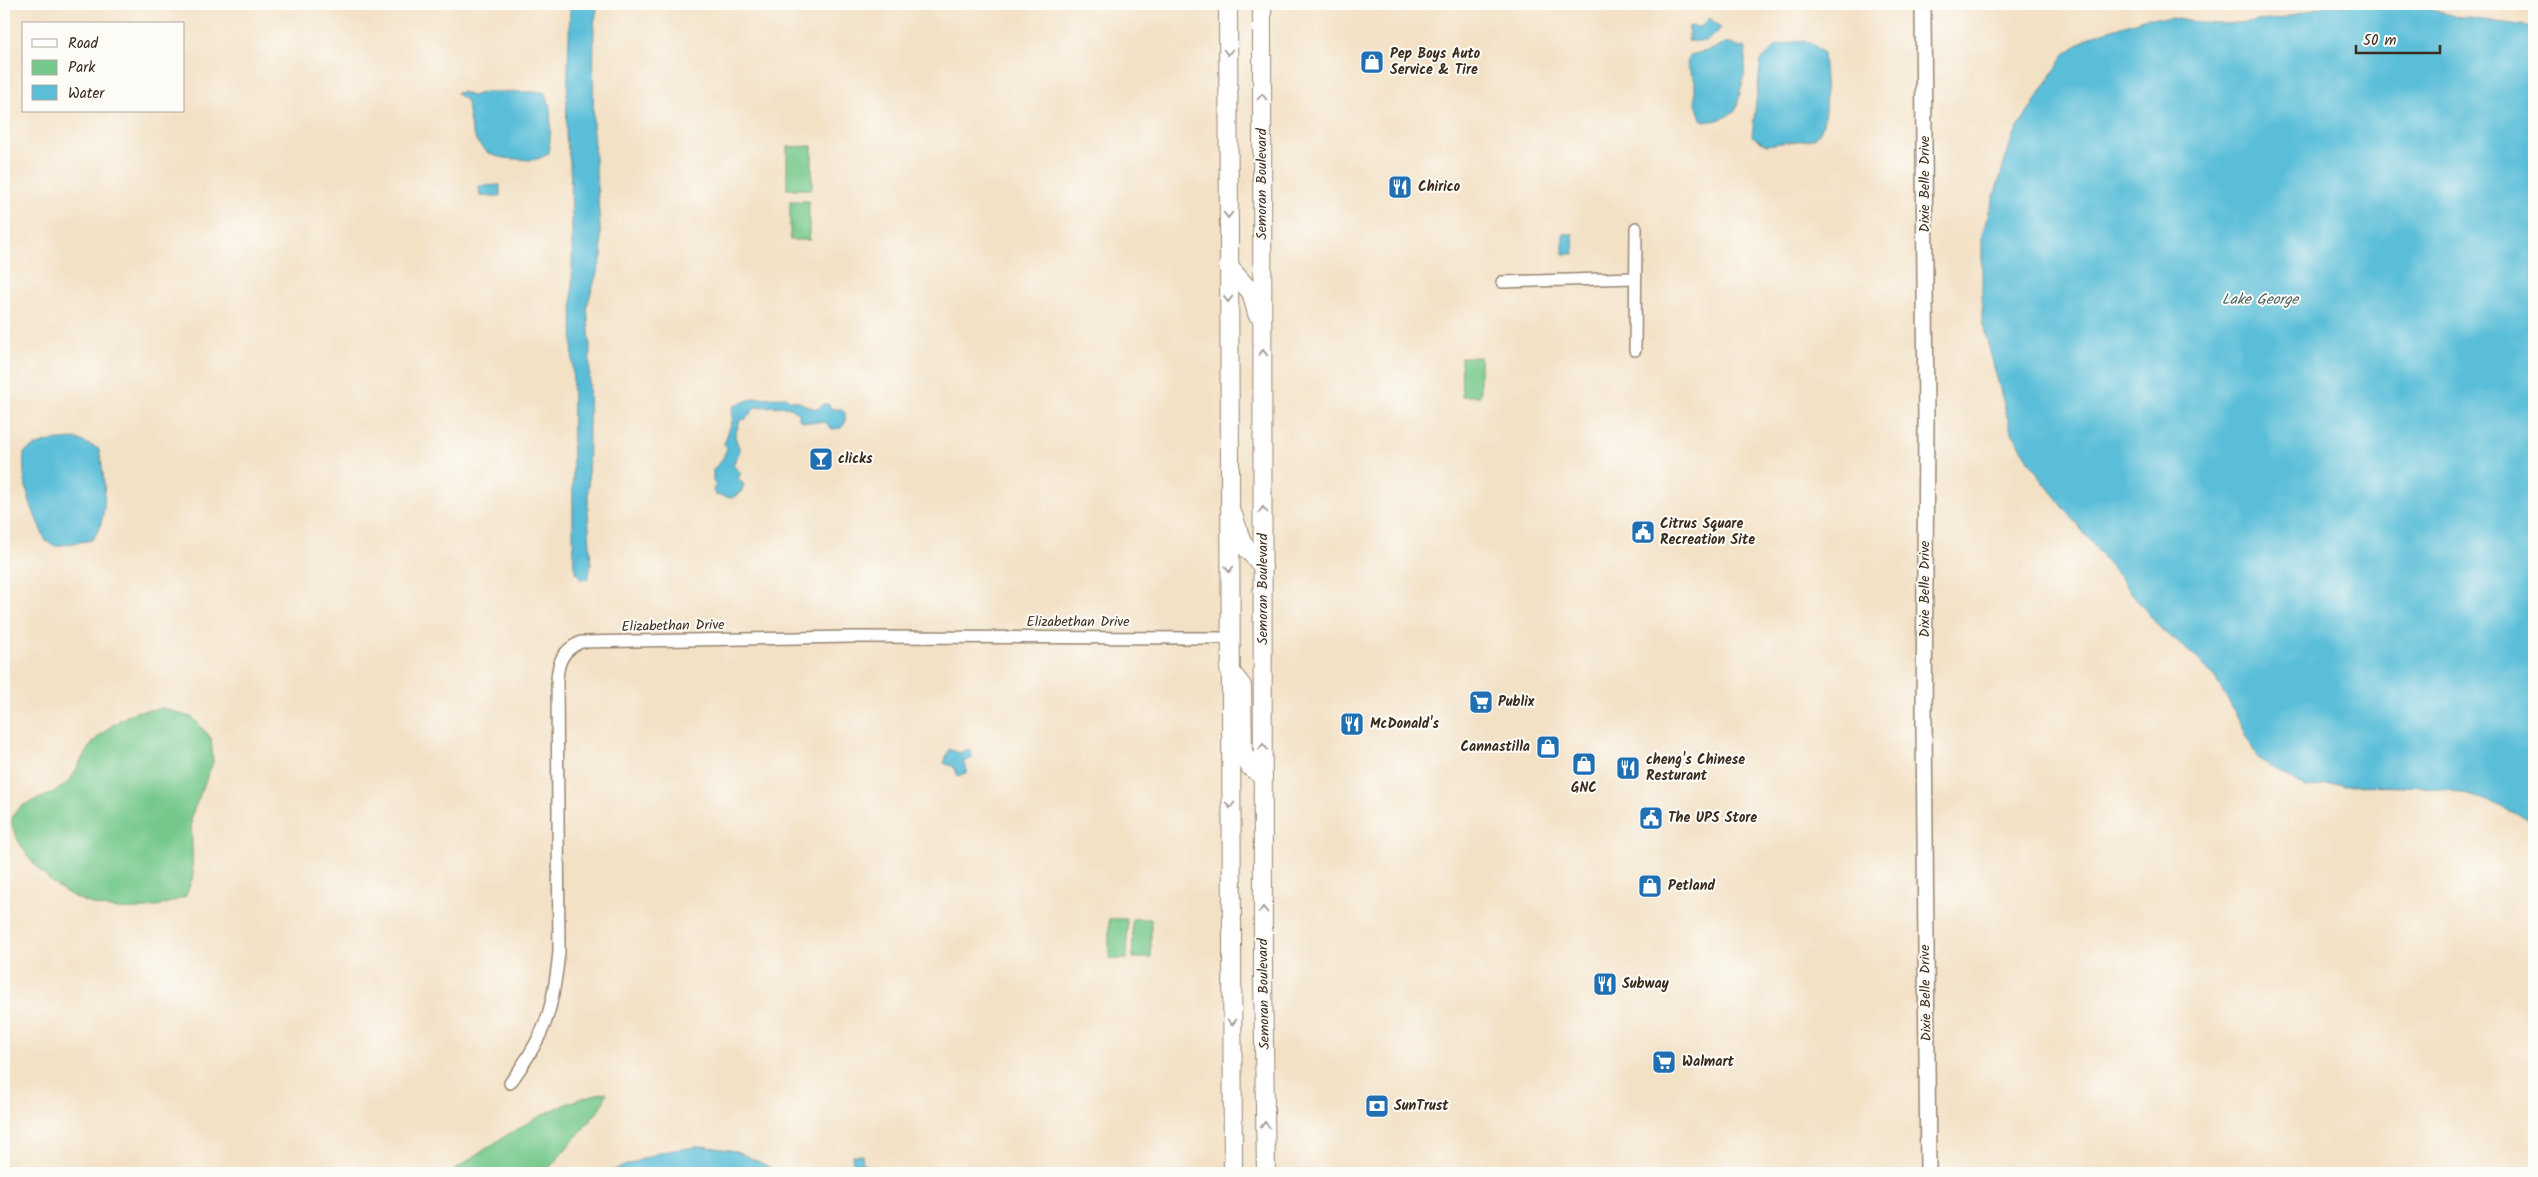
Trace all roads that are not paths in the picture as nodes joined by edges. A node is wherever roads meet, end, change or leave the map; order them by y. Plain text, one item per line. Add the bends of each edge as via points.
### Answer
1 (1228, 4) edge
2 (1262, 4) edge
3 (1923, 4) edge
4 (1636, 228) dead end
5 (1228, 266) junction
6 (1635, 278) junction
7 (1502, 282) dead end
8 (1263, 331) junction
9 (1635, 350) dead end
10 (1229, 503) junction
11 (1263, 567) junction
12 (1229, 638) junction
13 (1230, 669) junction
14 (1263, 776) junction
15 (510, 1083) dead end
16 (1233, 1173) edge
17 (1266, 1173) edge
18 (1928, 1173) edge

1 -> 5 main road
8 -> 2 main road, Semoran Boulevard
3 - 18 street, Dixie Belle Drive
4 - 6 street
5 - 8 main road via 1251,292
5 -> 10 main road
6 - 7 street
6 - 9 street
11 -> 8 main road, Semoran Boulevard
10 - 11 main road via 1242,543
10 -> 12 main road
14 -> 11 main road, Semoran Boulevard
12 - 13 main road
12 - 15 street, Elizabethan Drive via 852,637 581,642 573,646 563,654 558,665 559,952 554,997 546,1025 531,1054
13 - 14 main road via 1242,686 1243,751 1250,767
13 -> 16 main road
17 -> 14 main road, Semoran Boulevard

